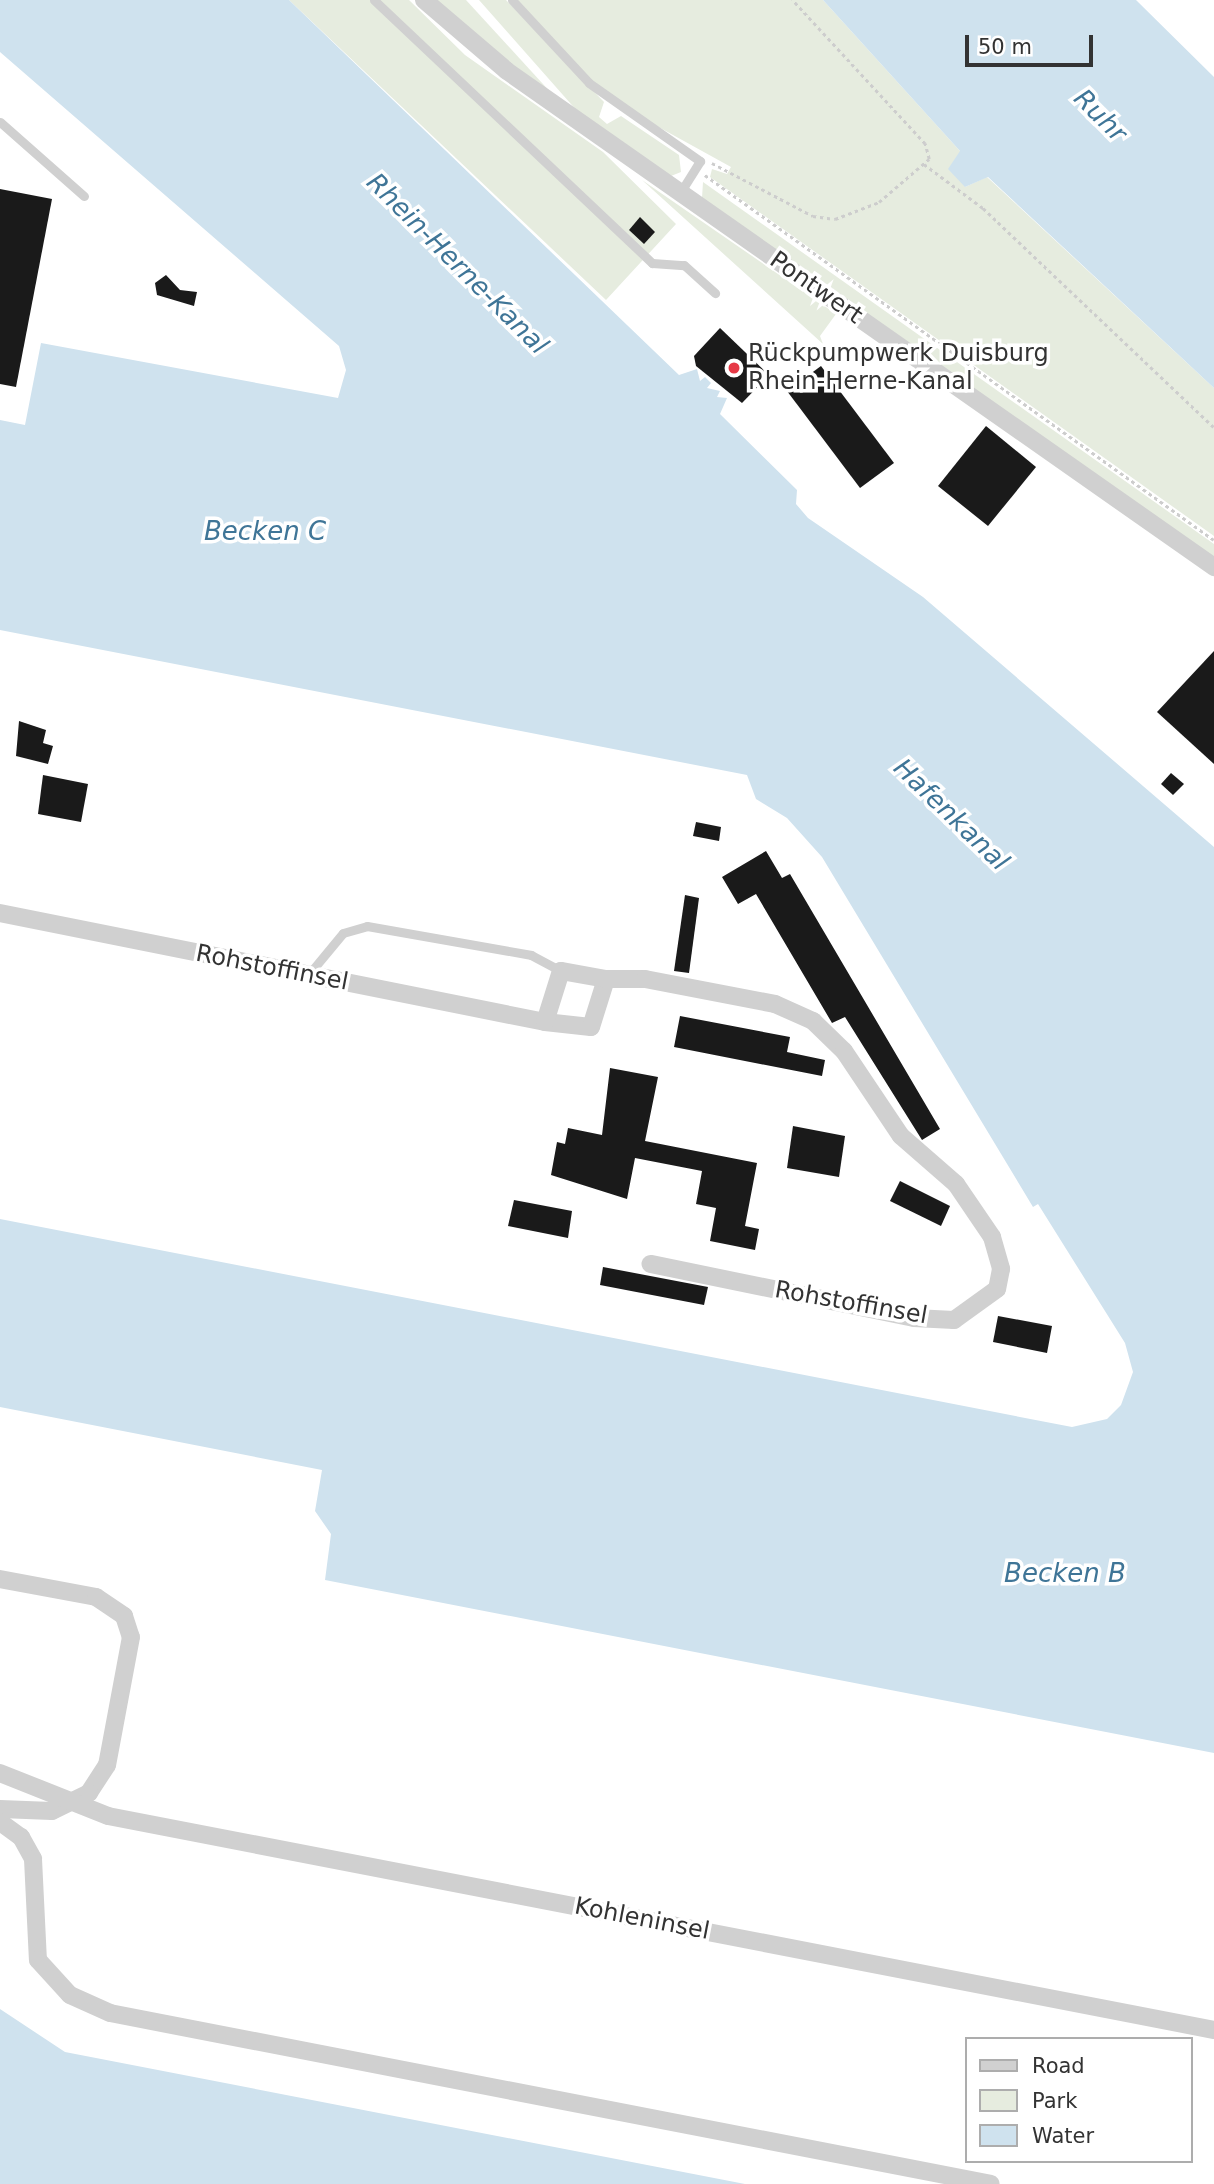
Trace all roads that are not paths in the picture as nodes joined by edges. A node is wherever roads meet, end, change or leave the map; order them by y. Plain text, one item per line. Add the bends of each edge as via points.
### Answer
1 (374, 0) edge
2 (425, 0) edge
3 (512, 0) edge
4 (0, 122) edge
5 (680, 193) junction
6 (84, 196) dead end
7 (715, 293) dead end
8 (1214, 567) edge
9 (0, 913) edge
10 (561, 971) junction
11 (308, 976) junction
12 (606, 979) junction
13 (545, 1023) junction
14 (650, 1264) dead end
15 (0, 1579) edge
16 (0, 1773) edge
17 (72, 1803) junction
18 (0, 1810) edge
19 (0, 1822) edge
20 (1214, 2030) edge
21 (991, 2184) edge

1 - 7 lane via 652,263 684,265
2 - 5 street, Pontwert via 472,46
3 - 5 lane via 589,83 700,161
4 - 6 lane
5 - 8 street, Pontwert
9 - 11 street, Rohstoffinsel
10 - 11 lane via 531,956 354,926
10 - 12 street, Rohstoffinsel
10 - 13 street
11 - 13 street, Rohstoffinsel
12 - 13 street, Rohstoffinsel via 591,1027
12 - 14 street, Rohstoffinsel via 645,979 775,1004 813,1021 844,1051 901,1136 956,1184 992,1237 1001,1269 997,1289 954,1320 914,1318
15 - 17 street via 96,1597 124,1616 131,1637 107,1765 89,1793
16 - 17 street, Kohleninsel
17 - 18 street via 52,1811
17 - 20 street, Kohleninsel via 108,1816
19 - 21 street via 21,1838 33,1859 38,1961 70,1995 110,2013

